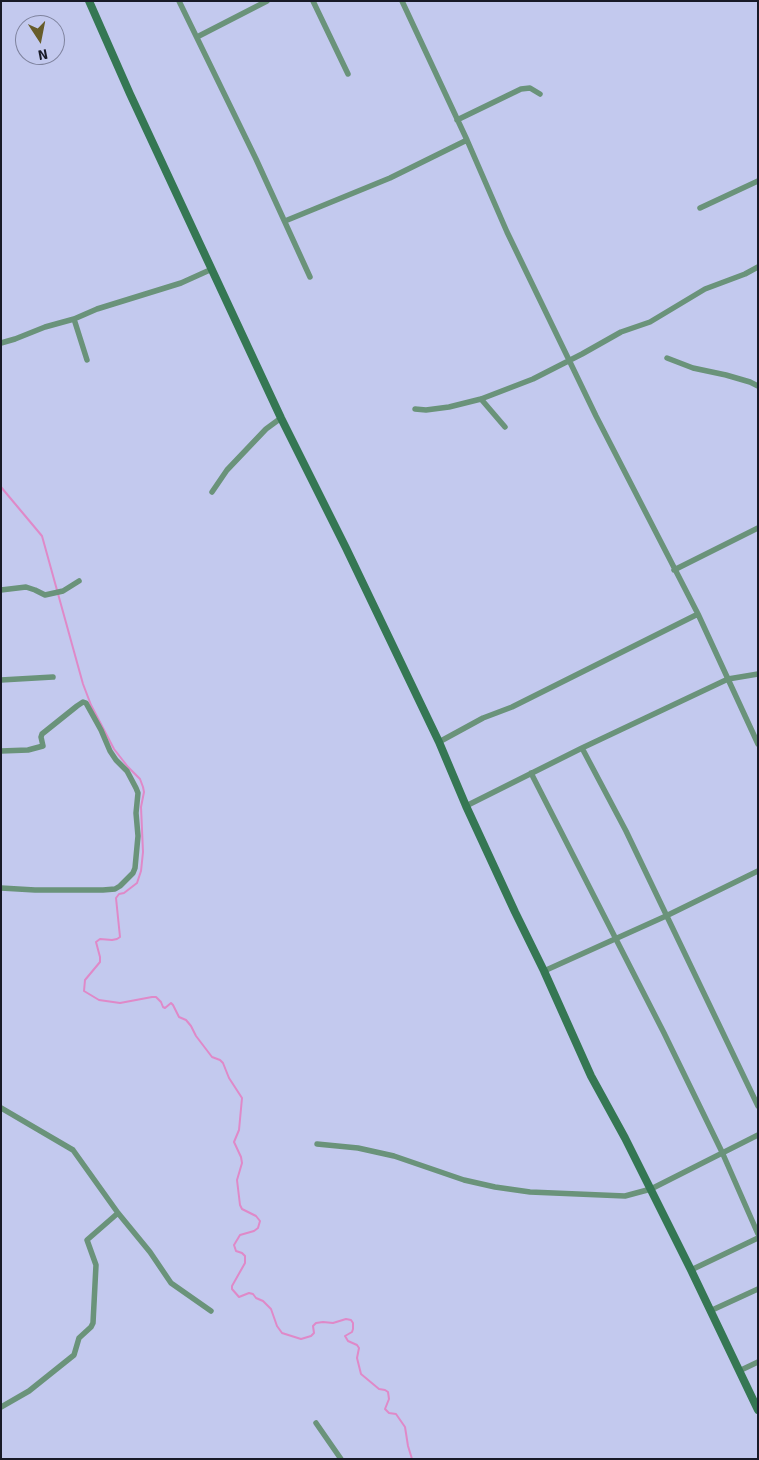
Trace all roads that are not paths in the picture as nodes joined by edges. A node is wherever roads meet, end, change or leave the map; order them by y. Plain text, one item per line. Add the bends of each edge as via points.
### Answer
1 (89, 1) edge
2 (178, 1) edge
3 (267, 1) edge
4 (313, 1) edge
5 (402, 1) edge
6 (197, 37) junction
7 (348, 74) dead end
8 (540, 94) dead end
9 (457, 120) junction
10 (467, 140) junction
11 (758, 182) edge
12 (700, 208) dead end
13 (285, 222) junction
14 (758, 267) edge
15 (212, 269) junction
16 (310, 277) dead end
17 (74, 319) junction
18 (1, 342) edge
19 (667, 358) dead end
20 (87, 360) dead end
21 (569, 360) junction
22 (758, 386) edge
23 (480, 399) junction
24 (416, 409) dead end
25 (281, 418) junction
26 (505, 427) dead end
27 (212, 492) dead end
28 (758, 528) edge
29 (674, 570) junction
30 (79, 581) dead end
31 (1, 590) edge
32 (698, 614) junction
33 (758, 674) edge
34 (53, 677) dead end
35 (728, 679) junction
36 (1, 680) edge
37 (439, 742) junction
38 (758, 744) edge
39 (582, 748) junction
40 (1, 751) edge
41 (531, 773) junction
42 (466, 806) junction
43 (758, 871) edge
44 (1, 888) edge
45 (666, 916) junction
46 (616, 939) junction
47 (544, 970) junction
48 (758, 1106) edge
49 (1, 1108) edge
50 (758, 1135) edge
51 (317, 1144) dead end
52 (722, 1152) junction
53 (651, 1189) junction
54 (118, 1213) junction
55 (758, 1234) edge
56 (758, 1238) edge
57 (691, 1270) junction
58 (758, 1289) edge
59 (211, 1311) dead end
60 (710, 1311) junction
61 (758, 1362) edge
62 (739, 1371) junction
63 (1, 1407) edge
64 (758, 1410) edge
65 (316, 1423) dead end
66 (341, 1459) edge

1 - 15 street
2 - 6 street
3 - 6 street
4 - 7 street
5 - 9 street
6 - 13 street
8 - 9 street via 530,88 521,89
9 - 10 street
10 - 13 street via 390,178
10 - 21 street
11 - 12 street
13 - 16 street
14 - 21 street via 704,289 650,322 621,332
15 - 17 street via 181,283
15 - 25 street
17 - 18 street
17 - 20 street
19 - 22 street
21 - 23 street via 533,379
21 - 29 street
23 - 24 street via 449,407
23 - 26 street
25 - 27 street via 227,470
25 - 37 street
28 - 29 street
29 - 32 street
30 - 31 street via 54,594 45,595 26,587
32 - 35 street
32 - 37 street
33 - 35 street
34 - 36 street
35 - 38 street
35 - 39 street
37 - 42 street
39 - 41 street
39 - 45 street
40 - 44 street via 43,746 42,734 83,702 138,793 135,868 120,886 103,890
41 - 42 street
41 - 46 street
42 - 47 street
43 - 45 street
45 - 46 street
45 - 48 street
46 - 47 street
46 - 52 street
47 - 53 street via 592,1079
49 - 54 street via 71,1149
50 - 52 street
51 - 53 street via 394,1156 464,1180 530,1192 626,1196
52 - 53 street
52 - 55 street
53 - 57 street
54 - 59 street via 173,1285
54 - 63 street via 87,1240 96,1265 92,1327 79,1338 74,1355 29,1391
56 - 57 street
57 - 60 street
58 - 60 street
60 - 62 street
61 - 62 street
62 - 64 street
65 - 66 street

